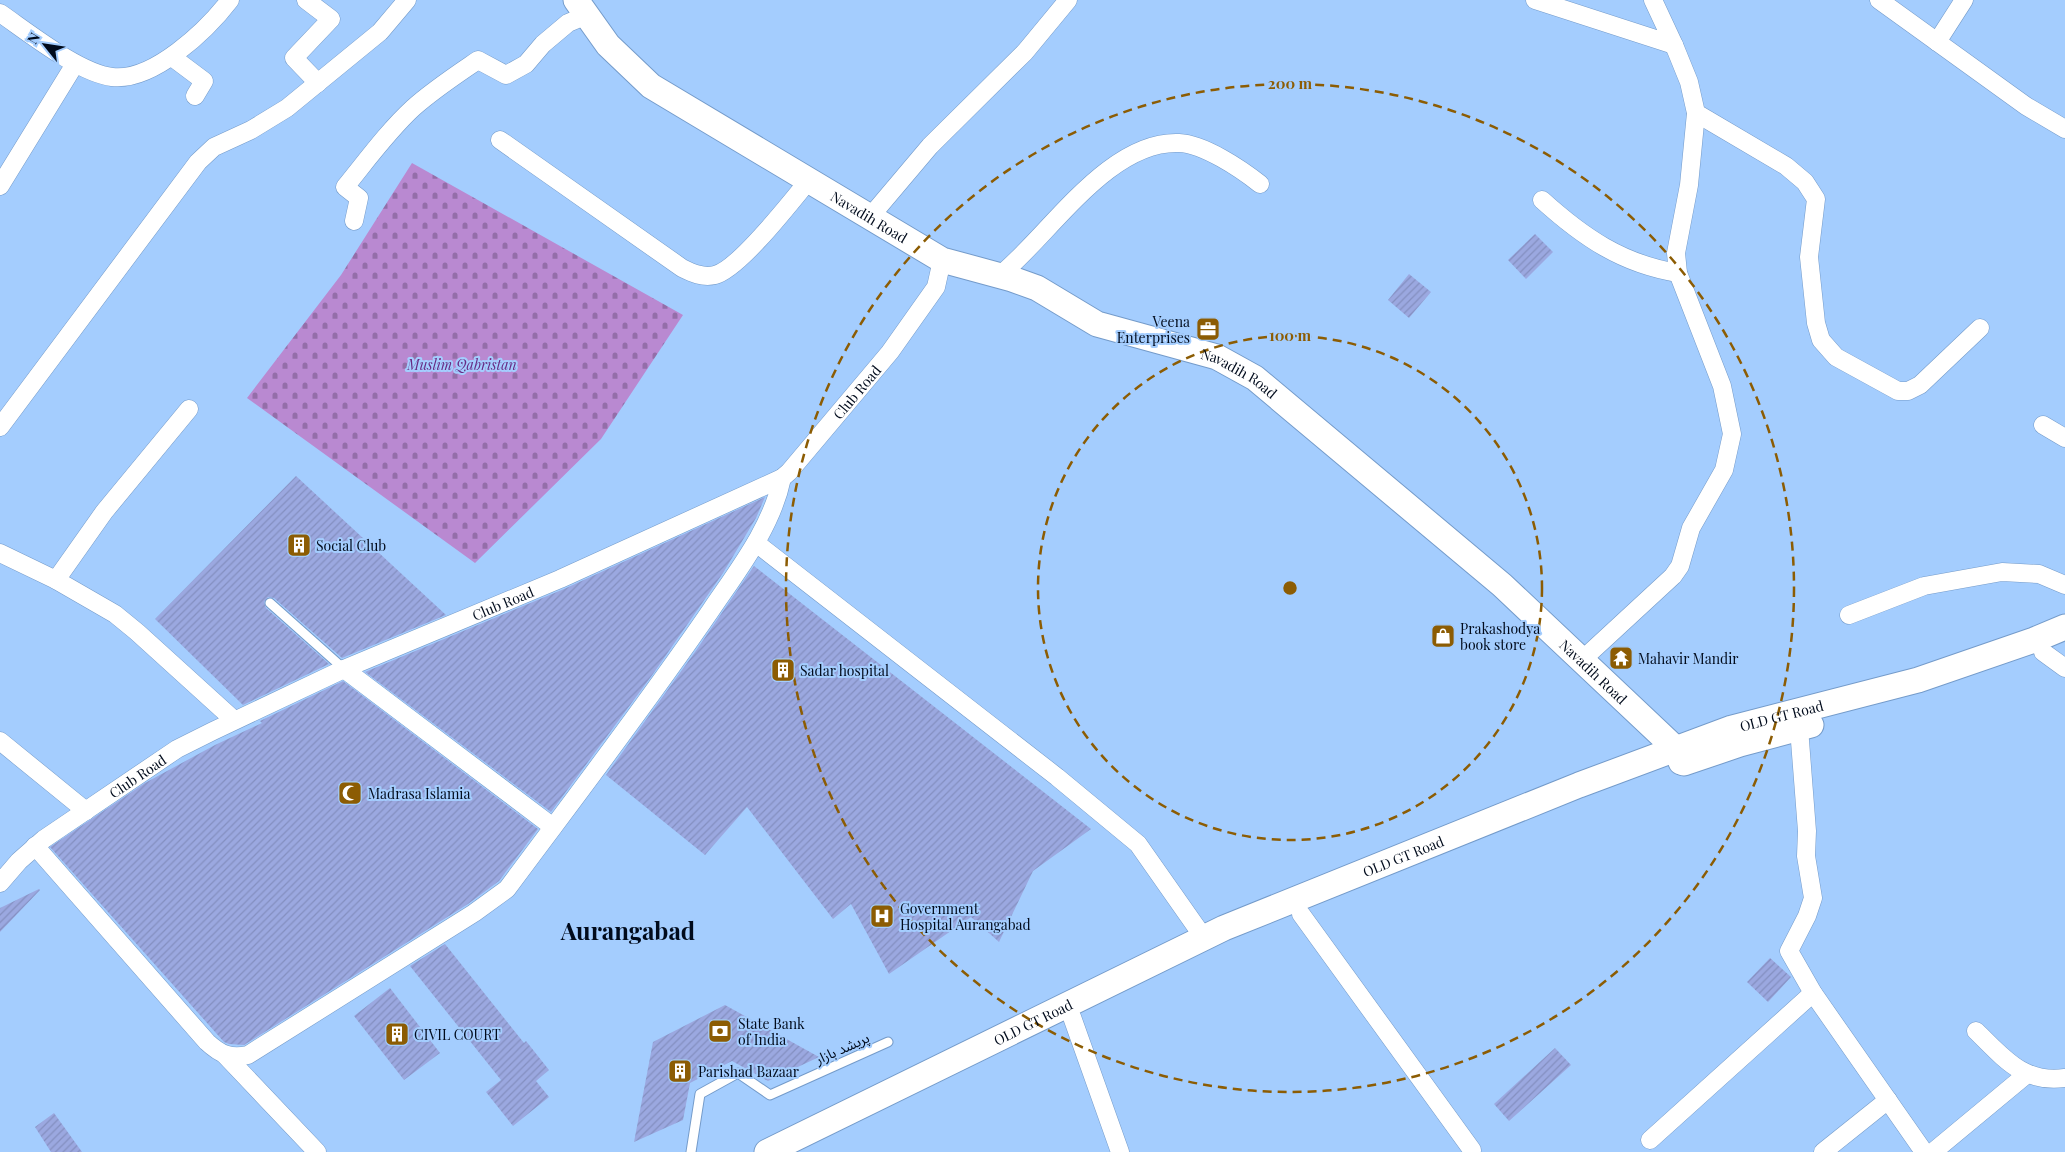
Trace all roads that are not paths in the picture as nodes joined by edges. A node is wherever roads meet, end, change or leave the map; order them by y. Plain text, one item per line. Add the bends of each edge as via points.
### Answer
1 (230, 0) edge
2 (306, 0) edge
3 (407, 0) edge
4 (1068, 0) edge
5 (1535, 0) edge
6 (1653, 0) edge
7 (1879, 0) edge
8 (1964, 0) edge
9 (582, 7) edge
10 (0, 13) edge
11 (1937, 42) junction
12 (1674, 45) junction
13 (172, 57) junction
14 (74, 64) junction
15 (318, 83) junction
16 (195, 96) dead end
17 (1696, 113) junction
18 (2065, 129) edge
19 (500, 140) dead end
20 (809, 180) junction
21 (1260, 184) dead end
22 (0, 186) edge
23 (1542, 200) dead end
24 (870, 217) junction
25 (354, 221) dead end
26 (942, 260) junction
27 (1678, 273) junction
28 (999, 276) junction
29 (1980, 328) dead end
30 (189, 409) dead end
31 (2043, 425) dead end
32 (0, 427) edge
33 (2065, 438) edge
34 (782, 478) junction
35 (756, 543) junction
36 (0, 553) edge
37 (56, 580) junction
38 (2065, 585) edge
39 (270, 603) dead end
40 (1849, 615) dead end
41 (2065, 626) edge
42 (2054, 647) edge
43 (1582, 660) junction
44 (2065, 668) edge
45 (344, 669) junction
46 (234, 720) junction
47 (1800, 728) junction
48 (0, 741) edge
49 (1679, 756) junction
50 (86, 811) junction
51 (553, 827) junction
52 (35, 846) junction
53 (0, 883) edge
54 (1301, 914) junction
55 (1204, 938) junction
56 (1813, 993) junction
57 (1072, 1017) junction
58 (1976, 1030) dead end
59 (888, 1042) dead end
60 (225, 1056) junction
61 (2027, 1074) junction
62 (2065, 1078) edge
63 (1888, 1100) junction
64 (1650, 1140) dead end
65 (796, 1148) edge
66 (1472, 1150) dead end
67 (317, 1152) edge
68 (691, 1152) edge
69 (767, 1152) edge
70 (1120, 1152) edge
71 (1823, 1152) edge
72 (1924, 1152) edge
73 (1933, 1152) edge

1 - 13 street via 218,16
2 - 15 street via 331,19 294,58
3 - 15 street via 380,32
4 - 24 street via 1025,52 930,146
5 - 12 street
6 - 12 street
7 - 11 street
8 - 11 street
9 - 20 main road, Navadih Road via 608,45 651,86
9 - 25 street via 526,64 506,75 478,60 413,109 345,186 359,198
10 - 14 street
11 - 18 street via 2026,106
12 - 17 street via 1689,82
13 - 14 street via 130,77 111,77
13 - 16 street via 204,81
14 - 22 street
15 - 32 street via 288,108 252,130 214,147 198,162
17 - 27 street via 1689,185 1676,253
17 - 29 street via 1786,166 1805,182 1816,199 1808,257 1816,323 1821,340 1836,357 1898,391 1908,391 1920,385
19 - 20 street via 682,268 698,275 714,275 729,269
20 - 24 main road, Navadih Road
21 - 28 street via 1235,166 1201,149 1181,143 1158,144 1132,155 1103,174 1075,198 1017,262
23 - 27 street via 1600,246 1658,270
24 - 26 main road, Navadih Road
26 - 28 main road, Navadih Road
26 - 34 street, Club Road via 936,287 890,352
27 - 43 street via 1722,386 1732,434 1729,454 1724,470 1691,528 1680,566 1673,576
28 - 43 main road, Navadih Road via 1037,288 1097,324 1217,357 1255,378 1502,585
30 - 37 street via 104,512
31 - 33 street
34 - 35 street via 779,493
34 - 45 street, Club Road via 560,579
35 - 51 street via 681,654
35 - 55 street via 1138,844
36 - 37 street
37 - 46 street via 130,626
38 - 40 street via 2039,574 2002,572 1924,586
39 - 45 lane
41 - 49 main road, OLD GT Road via 1918,680 1732,728
42 - 44 street
42 - 47 main road, OLD GT Road via 1920,696
43 - 49 main road, Navadih Road
45 - 46 street, Club Road
45 - 51 street
46 - 50 street, Club Road via 177,749
47 - 49 main road, OLD GT Road
47 - 56 street via 1806,856 1813,898 1789,951
48 - 50 street
49 - 54 main road, OLD GT Road
49 - 55 main road, OLD GT Road via 1570,789
50 - 52 street, Club Road
51 - 60 street via 508,889 493,900 248,1056
52 - 53 street, Club Road
52 - 60 street via 207,1042
54 - 57 main road, OLD GT Road
54 - 66 street
55 - 65 main road, OLD GT Road
56 - 63 street
56 - 64 street
57 - 65 main road, OLD GT Road
57 - 70 street
58 - 61 street via 2011,1065
59 - 68 lane, پریشد بازار via 770,1095 738,1073 700,1094
60 - 67 street
61 - 62 street via 2046,1080
61 - 73 street
63 - 71 street
63 - 72 street
65 - 69 main road, OLD GT Road

